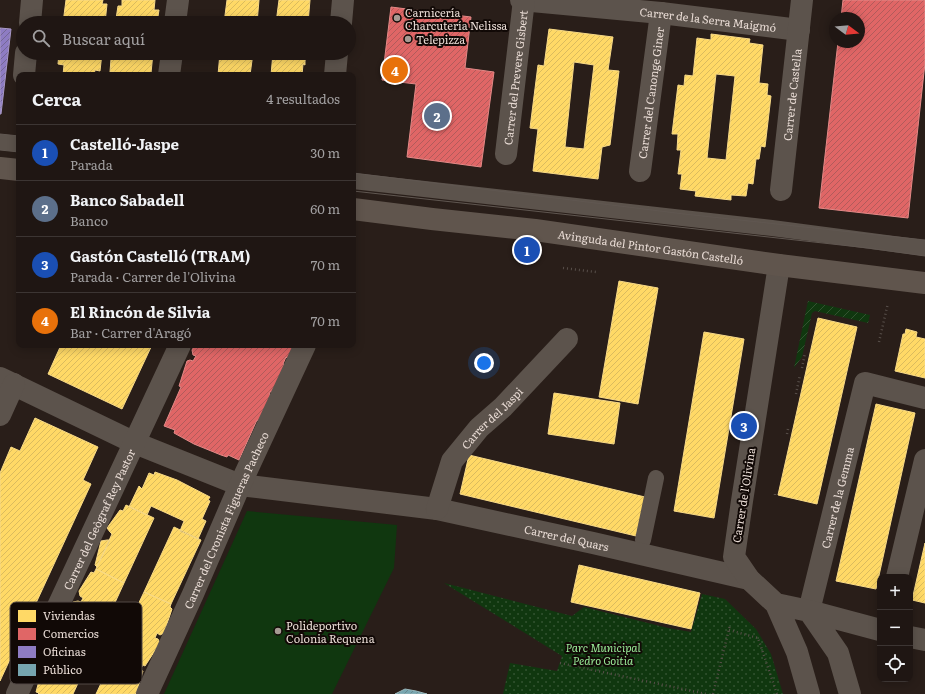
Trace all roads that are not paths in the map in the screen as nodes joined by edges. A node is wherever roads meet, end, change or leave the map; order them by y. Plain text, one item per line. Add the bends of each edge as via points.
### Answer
1 (32, 0) edge
2 (178, 0) edge
3 (343, 0) edge
4 (522, 0) edge
5 (802, 0) edge
6 (661, 13) junction
7 (31, 16) edge
8 (176, 16) edge
9 (342, 16) edge
10 (799, 30) junction
11 (25, 60) edge
12 (171, 60) edge
13 (336, 60) edge
14 (24, 72) edge
15 (169, 72) edge
16 (335, 72) edge
17 (0, 142) edge
18 (16, 144) edge
19 (506, 154) dead end
20 (0, 168) edge
21 (16, 170) edge
22 (640, 171) dead end
23 (356, 181) edge
24 (781, 190) dead end
25 (356, 209) edge
26 (925, 248) edge
27 (779, 265) junction
28 (925, 283) edge
29 (567, 339) dead end
30 (179, 348) edge
31 (304, 348) edge
32 (7, 381) edge
33 (925, 398) edge
34 (0, 415) edge
35 (134, 443) junction
36 (925, 460) edge
37 (656, 478) dead end
38 (240, 485) junction
39 (437, 508) junction
40 (642, 540) dead end
41 (898, 574) edge
42 (748, 579) junction
43 (60, 602) edge
44 (776, 604) junction
45 (809, 611) junction
46 (877, 629) edge
47 (913, 638) edge
48 (925, 640) edge
49 (22, 684) edge
50 (17, 694) edge
51 (147, 694) edge
52 (809, 694) edge
53 (850, 694) edge

1 - 7 street
2 - 8 street
3 - 9 street
4 - 6 street, Carrer de la Serra Maigmó
4 - 19 street, Carrer del Prevere Gisbert
5 - 10 street, Carrer de Castella
6 - 10 street, Carrer de la Serra Maigmó
6 - 22 street, Carrer del Canonge Giner
10 - 24 street, Carrer de Castella
11 - 14 street
12 - 15 street
13 - 16 street
17 - 18 lane
20 - 21 main road
23 - 26 lane
25 - 27 main road, Avinguda del Pintor Gastón Castelló via 535,230
27 - 28 main road, Avinguda del Pintor Gastón Castelló
27 - 42 street, Carrer de l'Olivina via 734,557
29 - 39 street, Carrer del Jaspi via 503,407 479,428 452,461
30 - 35 street, Carrer del Geògraf Rey Pastor
31 - 38 street, Carrer del Cronista Figueras Pacheco
32 - 34 street
32 - 35 street, Carrer del Quars
33 - 45 street, Carrer de la Gemma via 864,383
35 - 38 street, Carrer del Quars
35 - 43 street, Carrer del Geògraf Rey Pastor
36 - 41 street
37 - 40 lane
38 - 39 street, Carrer del Quars
38 - 51 street, Carrer del Cronista Figueras Pacheco
39 - 42 street, Carrer del Quars
42 - 44 street, Carrer del Quars
44 - 45 street, Carrer del Quars
44 - 52 street via 797,652
45 - 46 street, Carrer del Quars
45 - 53 street via 838,653
47 - 48 street
49 - 50 street, Carrer del Geògraf Rey Pastor

